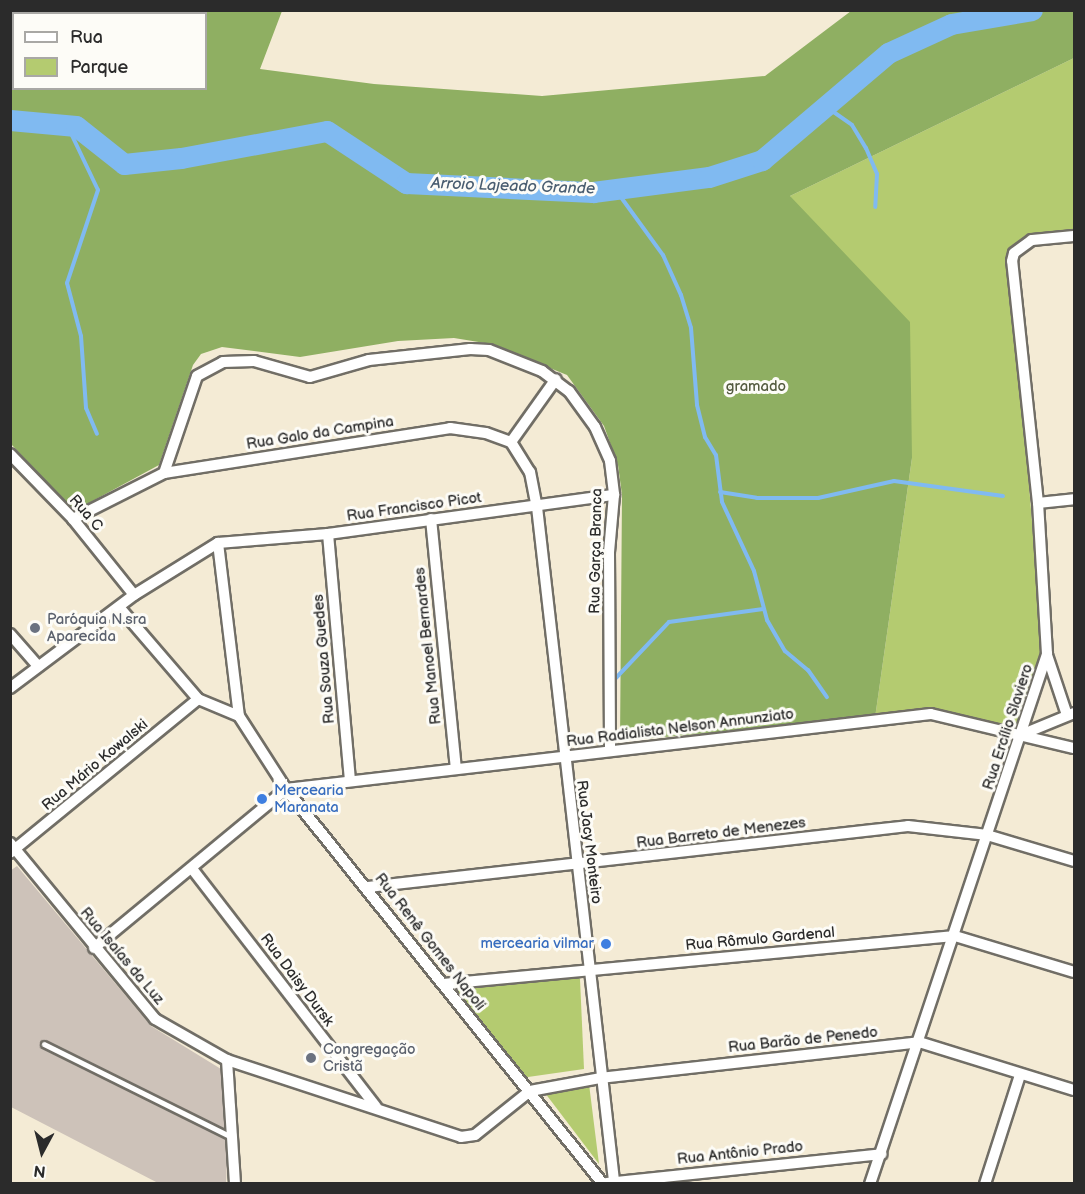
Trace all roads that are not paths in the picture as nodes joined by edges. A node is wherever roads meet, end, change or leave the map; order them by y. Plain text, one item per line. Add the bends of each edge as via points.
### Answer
1 (1074, 236) edge
2 (556, 380) junction
3 (511, 442) junction
4 (12, 458) edge
5 (164, 473) junction
6 (614, 495) junction
7 (1074, 499) edge
8 (1038, 503) junction
9 (537, 507) junction
10 (73, 519) junction
11 (431, 519) junction
12 (328, 534) junction
13 (218, 543) junction
14 (134, 594) junction
15 (118, 606) junction
16 (10, 634) edge
17 (1047, 654) junction
18 (38, 666) junction
19 (10, 688) edge
20 (198, 699) junction
21 (1071, 714) edge
22 (239, 716) junction
23 (1023, 734) junction
24 (1074, 748) edge
25 (610, 751) junction
26 (563, 756) junction
27 (456, 769) junction
28 (350, 782) junction
29 (286, 789) junction
30 (987, 835) junction
31 (12, 848) edge
32 (1074, 861) edge
33 (577, 866) junction
34 (193, 870) junction
35 (368, 887) junction
36 (955, 936) junction
37 (94, 948) junction
38 (589, 970) junction
39 (1074, 972) edge
40 (443, 984) junction
41 (919, 1042) junction
42 (45, 1044) dead end
43 (227, 1060) junction
44 (1020, 1075) junction
45 (600, 1078) junction
46 (1074, 1090) edge
47 (530, 1091) junction
48 (376, 1108) junction
49 (232, 1138) junction
50 (881, 1154) junction
51 (607, 1183) edge
52 (235, 1184) edge
53 (870, 1184) edge
54 (985, 1184) edge

1 - 8 street, Rua Ercílio Slaviero via 1032,240 1014,254 1012,261
2 - 3 street
2 - 5 street, Rua Garça Branca via 489,350 369,360 310,377 265,363 224,362 197,376
2 - 6 street, Rua Garça Branca via 595,427 610,461
3 - 5 street, Rua Galo da Campina via 486,433 450,428
3 - 9 street via 530,472
4 - 10 street, Rua C
5 - 10 street, Rua Galo da Campina
6 - 9 street, Rua Francisco Picot
6 - 25 street, Rua Garça Branca via 609,552
7 - 8 street
8 - 17 street, Rua Ercílio Slaviero
9 - 11 street, Rua Francisco Picot
9 - 26 street, Rua Jacy Monteiro
10 - 14 street, Rua C
11 - 12 street, Rua Francisco Picot
11 - 27 street, Rua Manoel Bernardes
12 - 13 street, Rua Francisco Picot
12 - 28 street, Rua Souza Guedes
13 - 14 street
13 - 22 street, Rua Renê Gomes Napoli
14 - 15 street
15 - 18 street
15 - 20 street
16 - 18 street
17 - 21 street
17 - 23 street, Rua Ercílio Slaviero
18 - 19 street
20 - 22 street
20 - 31 street, Rua Mário Kowalski
21 - 23 street
22 - 29 street, Rua Renê Gomes Napoli
23 - 24 street, Rua Radialista Nelson Annunziato
23 - 25 street, Rua Radialista Nelson Annunziato via 931,714
23 - 30 street, Rua Ercílio Slaviero
25 - 26 street, Rua Radialista Nelson Annunziato
26 - 27 street, Rua Radialista Nelson Annunziato
26 - 33 street, Rua Jacy Monteiro
27 - 28 street, Rua Radialista Nelson Annunziato
28 - 29 street, Rua Radialista Nelson Annunziato
29 - 34 street
29 - 35 street, Rua Renê Gomes Napoli
30 - 32 street, Rua Barreto de Menezes
30 - 33 street, Rua Barreto de Menezes via 908,826
30 - 36 street, Rua Ercílio Slaviero
31 - 37 street, Rua Isaías da Luz
33 - 35 street, Rua Barreto de Menezes
33 - 38 street, Rua Jacy Monteiro
34 - 37 street
34 - 48 street, Rua Daisy Dursk
35 - 40 street, Rua Renê Gomes Napoli
36 - 38 street, Rua Rômulo Gardenal
36 - 39 street, Rua Rômulo Gardenal
36 - 41 street, Rua Ercílio Slaviero
37 - 43 street, Rua Isaías da Luz via 155,1019
38 - 40 street, Rua Rômulo Gardenal
38 - 45 street, Rua Jacy Monteiro
40 - 47 street, Rua Renê Gomes Napoli
41 - 44 street, Rua Barão de Penedo
41 - 45 street, Rua Barão de Penedo
41 - 50 street, Rua Ercílio Slaviero
42 - 49 lane
43 - 48 street, Rua Isaías da Luz
43 - 49 street
44 - 46 street, Rua Barão de Penedo
44 - 54 street
45 - 47 street, Rua Barão de Penedo
45 - 51 street, Rua Jacy Monteiro
47 - 48 street, Rua Isaías da Luz via 475,1135 461,1137
47 - 51 street, Rua Renê Gomes Napoli
49 - 52 street
50 - 51 street, Rua Antônio Prado
50 - 53 street, Rua Ercílio Slaviero

